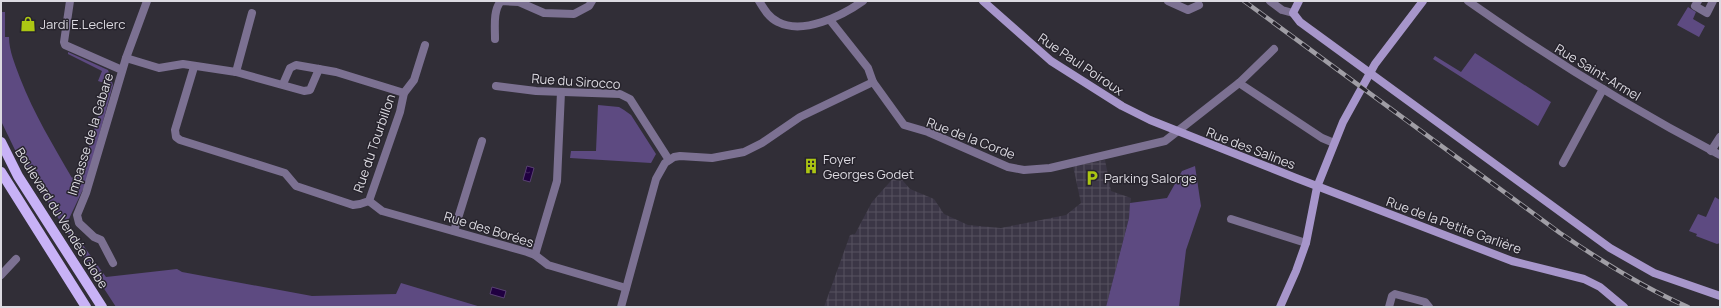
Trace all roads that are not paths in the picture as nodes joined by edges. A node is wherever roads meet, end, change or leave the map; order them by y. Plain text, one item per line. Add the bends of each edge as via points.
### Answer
1 (70, 1) edge
2 (147, 1) edge
3 (592, 1) edge
4 (759, 1) edge
5 (863, 1) edge
6 (983, 1) edge
7 (1168, 1) edge
8 (1270, 1) edge
9 (1299, 1) edge
10 (1423, 1) edge
11 (1468, 1) edge
12 (1698, 1) edge
13 (1713, 1) edge
14 (1199, 5) dead end
15 (252, 13) dead end
16 (1293, 13) junction
17 (830, 20) junction
18 (495, 39) dead end
19 (425, 45) dead end
20 (1274, 48) dead end
21 (126, 58) junction
22 (194, 67) junction
23 (319, 69) junction
24 (122, 70) junction
25 (236, 72) junction
26 (1369, 73) junction
27 (873, 82) junction
28 (1239, 83) junction
29 (283, 84) junction
30 (496, 86) dead end
31 (1603, 89) junction
32 (560, 92) junction
33 (404, 93) junction
34 (1176, 132) junction
35 (1720, 137) edge
36 (482, 141) dead end
37 (1, 142) edge
38 (1334, 143) junction
39 (1711, 151) junction
40 (1720, 155) edge
41 (669, 160) junction
42 (1563, 163) dead end
43 (1, 172) edge
44 (1317, 187) junction
45 (369, 201) junction
46 (1231, 219) dead end
47 (454, 231) junction
48 (1306, 243) junction
49 (535, 254) junction
50 (16, 259) dead end
51 (113, 263) dead end
52 (1, 275) edge
53 (626, 288) junction
54 (1720, 296) edge
55 (1622, 306) edge
56 (86, 307) edge
57 (102, 307) edge
58 (621, 307) edge
59 (1280, 307) edge
60 (1389, 307) edge
61 (1429, 307) edge

1 - 24 street via 64,42 66,45
2 - 21 street, Impasse de la Gabare
3 - 18 street via 589,6 574,14 544,13 519,2 501,1 496,11
4 - 17 street via 778,23 800,26
5 - 17 street
6 - 34 street, Rue Paul Poiroux via 1051,61 1122,106
7 - 14 street via 1184,10
8 - 16 street via 1282,10
9 - 16 street
10 - 26 street
11 - 31 street, Rue Saint-Armel via 1533,47
12 - 13 street via 1695,6 1707,13
15 - 25 street
16 - 26 street via 1300,22
17 - 27 street, Rue de la Corde via 868,68
19 - 33 street via 414,80
20 - 28 street, Rue de la Corde
21 - 22 street via 159,68 183,64
21 - 24 street, Impasse de la Gabare
22 - 25 street
22 - 45 street, Rue du Tourbillon via 175,130 176,137 285,173 296,186 310,191 354,204
23 - 29 street, Rue du Tourbillon via 296,65 290,68
23 - 29 street via 310,90 304,91
23 - 33 street, Rue du Tourbillon
24 - 51 street, Impasse de la Gabare via 86,193 77,215 79,223 101,240
25 - 29 street
26 - 38 street
26 - 54 street via 1610,248 1654,274
27 - 34 street, Rue de la Corde via 904,125 928,132 986,158 1024,170 1050,168 1165,141
27 - 41 street via 800,117 744,152 712,158 680,156
28 - 34 street, Rue de la Corde
28 - 38 street via 1322,138
30 - 32 street, Rue du Sirocco
31 - 39 street, Rue Saint-Armel
31 - 42 street
32 - 41 street, Rue du Sirocco via 620,94 630,99
32 - 49 street via 557,181
33 - 45 street, Rue du Tourbillon via 400,112
34 - 44 street, Rue des Salines
35 - 39 street
36 - 47 street
37 - 57 main road, Boulevard du Vendée Globe via 18,176
38 - 44 street
39 - 40 street, Rue Saint-Armel
41 - 53 street via 656,179
43 - 56 main road, Boulevard du Vendée Globe
44 - 48 street
44 - 55 street, Rue de la Petite Garlière via 1512,261 1584,279 1600,287
45 - 47 street, Rue des Borées via 382,211
46 - 48 street
47 - 49 street, Rue des Borées
48 - 59 street
49 - 53 street, Rue des Borées via 548,265
50 - 52 street
53 - 58 street
60 - 61 street via 1395,294 1425,302

